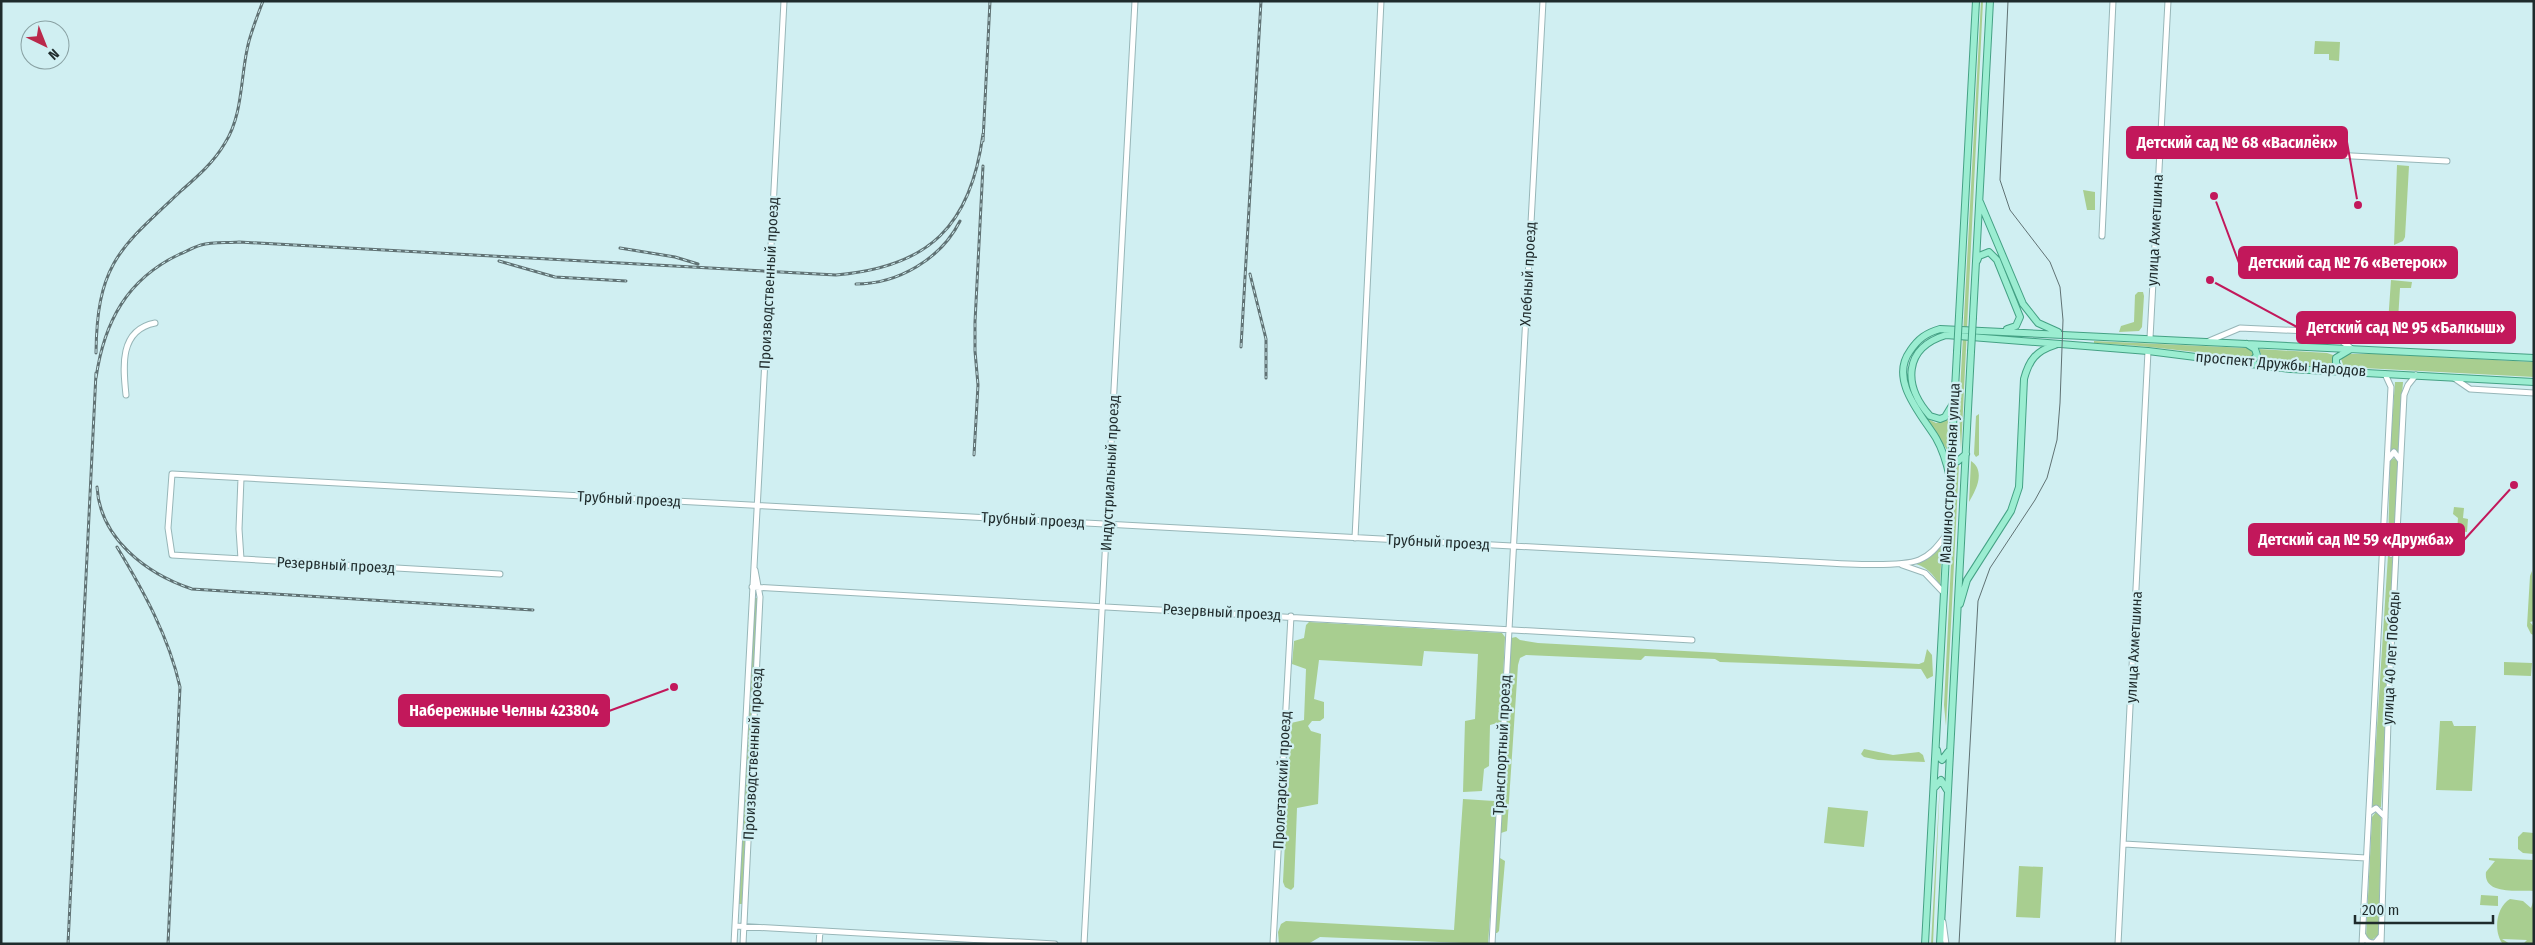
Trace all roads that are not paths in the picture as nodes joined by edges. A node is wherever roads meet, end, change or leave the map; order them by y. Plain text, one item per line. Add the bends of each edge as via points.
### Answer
1 (784, 1) edge
2 (1135, 1) edge
3 (1381, 1) edge
4 (1543, 1) edge
5 (1976, 1) edge
6 (1990, 1) edge
7 (2113, 1) edge
8 (2168, 1) edge
9 (2160, 146) junction
10 (2447, 161) dead end
11 (1979, 200) junction
12 (2102, 236) dead end
13 (1976, 262) junction
14 (155, 323) dead end
15 (2001, 330) junction
16 (2069, 335) junction
17 (2097, 336) junction
18 (2150, 338) junction
19 (2209, 341) junction
20 (2246, 343) junction
21 (2058, 345) junction
22 (2095, 347) junction
23 (2352, 349) junction
24 (2148, 351) junction
25 (2534, 358) edge
26 (2245, 362) junction
27 (2348, 372) junction
28 (2385, 374) junction
29 (2416, 375) junction
30 (2453, 378) junction
31 (2534, 382) edge
32 (2534, 393) edge
33 (126, 395) dead end
34 (1954, 402) junction
35 (1952, 453) junction
36 (1966, 454) junction
37 (2387, 462) junction
38 (2402, 463) junction
39 (241, 478) junction
40 (1950, 478) junction
41 (757, 505) junction
42 (1107, 524) junction
43 (1947, 533) junction
44 (1355, 538) junction
45 (2384, 545) junction
46 (1513, 546) junction
47 (2397, 548) junction
48 (172, 554) joint
49 (241, 559) junction
50 (1894, 564) junction
51 (754, 566) junction
52 (500, 574) dead end
53 (752, 587) junction
54 (759, 588) junction
55 (1944, 593) junction
56 (1102, 606) junction
57 (1957, 613) junction
58 (1291, 616) junction
59 (1509, 629) junction
60 (1692, 640) dead end
61 (746, 699) junction
62 (755, 699) junction
63 (1936, 746) junction
64 (1950, 747) junction
65 (1933, 791) junction
66 (1948, 791) junction
67 (2369, 817) junction
68 (2385, 817) junction
69 (2124, 844) junction
70 (2366, 858) junction
71 (1941, 917) junction
72 (735, 926) junction
73 (744, 927) junction
74 (820, 930) junction
75 (2363, 934) junction
76 (2381, 934) junction
77 (734, 944) edge
78 (743, 944) edge
79 (819, 944) edge
80 (1055, 944) edge
81 (1084, 944) edge
82 (1273, 944) edge
83 (1492, 944) edge
84 (1925, 944) edge
85 (1940, 944) edge
86 (1946, 944) edge
87 (2118, 944) edge
88 (2362, 944) edge
89 (2381, 944) edge

1 - 41 street, Производственный проезд
2 - 42 street, Индустриальный проезд
3 - 44 street
4 - 46 street, Хлебный проезд
5 - 34 main road, Машиностроительная улица, bridge
6 - 11 main road, Машиностроительная улица
7 - 12 street
8 - 9 street, улица Ахметшина
9 - 10 street
9 - 18 street, улица Ахметшина
11 - 13 main road, Машиностроительная улица
11 - 16 main road via 2030,316 2053,331
13 - 15 main road via 1984,253 1993,254 2018,308 2020,323
13 - 36 main road, Машиностроительная улица, bridge
14 - 33 street via 146,325 127,343 123,366
15 - 16 main road
15 - 40 main road via 1940,329 1921,337 1906,355 1905,386 1936,440
16 - 17 main road, проспект Дружбы Народов
17 - 18 main road, проспект Дружбы Народов
17 - 22 main road via 2091,342
18 - 19 main road, проспект Дружбы Народов
19 - 20 main road, проспект Дружбы Народов
19 - 23 street via 2240,328 2314,331 2330,332
20 - 23 main road, проспект Дружбы Народов
20 - 26 main road via 2255,349 2257,355
21 - 22 main road, проспект Дружбы Народов
21 - 34 main road, проспект Дружбы Народов via 1954,335 1933,338 1915,355 1911,365 1913,386 1927,413 1935,418 1945,417
21 - 57 main road via 2036,354 2028,365 2024,379 2019,487 2011,511 1967,580
22 - 24 main road, проспект Дружбы Народов
23 - 25 main road, проспект Дружбы Народов
23 - 27 main road via 2336,358 2339,369
24 - 26 main road, проспект Дружбы Народов
24 - 69 street, улица Ахметшина
26 - 27 main road, проспект Дружбы Народов via 2291,369
27 - 28 main road, проспект Дружбы Народов
28 - 29 main road, проспект Дружбы Народов
28 - 37 street, улица 40 лет Победы via 2391,387
29 - 30 main road, проспект Дружбы Народов
29 - 38 street, улица 40 лет Победы via 2405,390
30 - 31 main road, проспект Дружбы Народов
30 - 32 street via 2470,389
34 - 35 main road, Машиностроительная улица
35 - 36 main road via 1958,462
35 - 40 main road, Машиностроительная улица
36 - 57 main road, Машиностроительная улица
37 - 38 street via 2394,452
37 - 45 street, улица 40 лет Победы
38 - 47 street, улица 40 лет Победы
39 - 41 street, Трубный проезд
39 - 48 street, Трубный проезд via 172,474 168,528
39 - 49 street via 238,529
40 - 43 main road, Машиностроительная улица
41 - 42 street, Трубный проезд
41 - 51 street, Производственный проезд
42 - 44 street, Трубный проезд
42 - 56 street, Индустриальный проезд
43 - 50 street via 1928,555 1912,562
43 - 55 main road, Машиностроительная улица
44 - 46 street, Трубный проезд
45 - 47 street via 2391,554
45 - 67 street, улица 40 лет Победы
46 - 50 street, Трубный проезд
46 - 59 street, Транспортный проезд
47 - 68 street, улица 40 лет Победы
48 - 49 street, Резервный проезд
49 - 52 street, Резервный проезд
50 - 55 street via 1925,573
51 - 53 street, Производственный проезд
51 - 54 street, Производственный проезд
53 - 54 street, Резервный проезд
53 - 61 street, Производственный проезд
54 - 56 street, Резервный проезд
54 - 62 street, Производственный проезд
55 - 63 main road, Машиностроительная улица
56 - 58 street, Резервный проезд
56 - 81 street, Индустриальный проезд
57 - 64 main road, Машиностроительная улица
58 - 59 street, Резервный проезд
58 - 82 street, Пролетарский проезд
59 - 60 street, Резервный проезд
59 - 83 street, Транспортный проезд
61 - 62 street
61 - 72 street, Производственный проезд
62 - 73 street, Производственный проезд
63 - 64 main road via 1942,760
63 - 65 main road, Машиностроительная улица
64 - 66 main road, Машиностроительная улица
65 - 66 main road via 1937,781 1941,780
65 - 84 main road, Машиностроительная улица
66 - 71 main road, Машиностроительная улица
67 - 68 street via 2370,810 2376,808
67 - 70 street, улица 40 лет Победы
68 - 76 street, улица 40 лет Победы
69 - 70 street
69 - 87 street, улица Ахметшина
70 - 75 street, улица 40 лет Победы
71 - 85 main road, Машиностроительная улица
71 - 86 street
72 - 73 street
72 - 77 street, Производственный проезд
73 - 74 street
73 - 78 street, Производственный проезд
74 - 79 street
74 - 80 street
75 - 76 street via 2371,943
75 - 88 street, улица 40 лет Победы
76 - 89 street, улица 40 лет Победы

